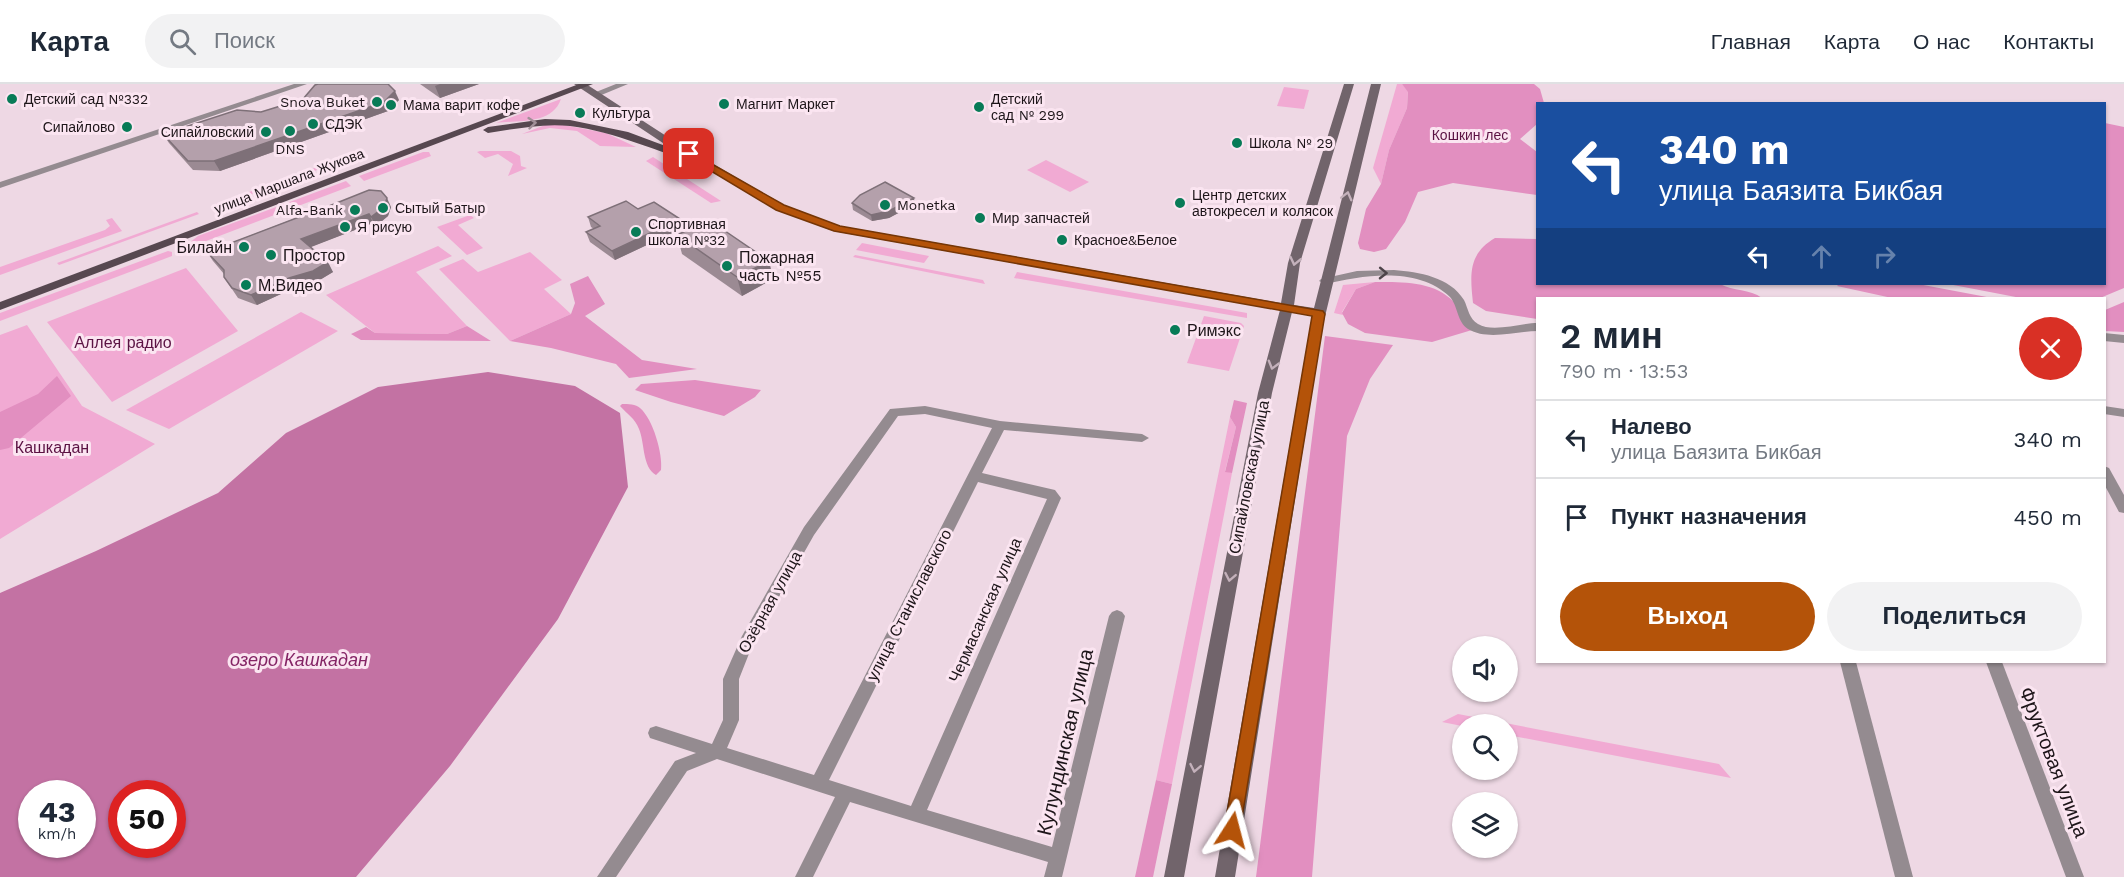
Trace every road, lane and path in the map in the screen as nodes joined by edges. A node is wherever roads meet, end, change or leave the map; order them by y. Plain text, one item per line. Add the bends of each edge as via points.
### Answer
1 (303, 84) edge
2 (564, 84) edge
3 (624, 84) edge
4 (1349, 84) edge
5 (1376, 84) edge
6 (583, 85) edge
7 (596, 94) junction
8 (434, 142) junction
9 (706, 163) junction
10 (0, 185) edge
11 (1325, 281) junction
12 (0, 296) edge
13 (0, 306) edge
14 (1287, 308) junction
15 (1319, 314) junction
16 (1536, 327) edge
17 (2106, 337) edge
18 (2124, 339) edge
19 (2106, 410) edge
20 (2124, 413) edge
21 (1000, 426) junction
22 (1142, 438) dead end
23 (2106, 475) edge
24 (974, 476) junction
25 (2122, 503) edge
26 (1117, 616) dead end
27 (1848, 663) edge
28 (1994, 663) edge
29 (656, 732) dead end
30 (717, 752) junction
31 (818, 784) junction
32 (846, 793) junction
33 (916, 815) junction
34 (1059, 857) junction
35 (606, 877) edge
36 (804, 877) edge
37 (1053, 877) edge
38 (1174, 877) edge
39 (1225, 877) edge
40 (1904, 877) edge
41 (2075, 877) edge

1 - 10 street
2 - 12 main road, улица Маршала Жукова
3 - 7 street
4 -> 14 main road, Сипайловская улица via 1294,262
11 -> 5 main road
6 - 7 main road
6 - 8 main road, улица Маршала Жукова
7 - 9 main road
8 -> 9 main road via 508,125 562,123 624,134
8 - 13 main road, улица Маршала Жукова
9 - 14 main road via 780,207 837,229
11 - 15 main road
11 -> 16 street via 1374,273 1428,278 1456,297 1466,322 1473,327 1491,330
14 - 15 main road
14 -> 38 main road, Сипайловская улица via 1264,393
15 - 39 main road
17 - 18 street
19 - 20 street
21 - 22 street
21 - 24 street, улица Станиславского
21 - 30 street, Озёрная улица via 925,410 894,412 809,531 747,640 731,679 731,720
23 - 25 street
24 - 31 street, улица Станиславского
24 - 33 street, Чермасанская улица via 1050,493 1054,498
26 - 34 street, Кулундинская улица
27 - 40 street
28 - 41 street, Фруктовая улица
29 - 30 street
30 - 31 street
30 - 35 street via 681,766
31 - 32 street
32 - 33 street
32 - 36 street
33 - 34 street
34 - 37 street, Кулундинская улица

